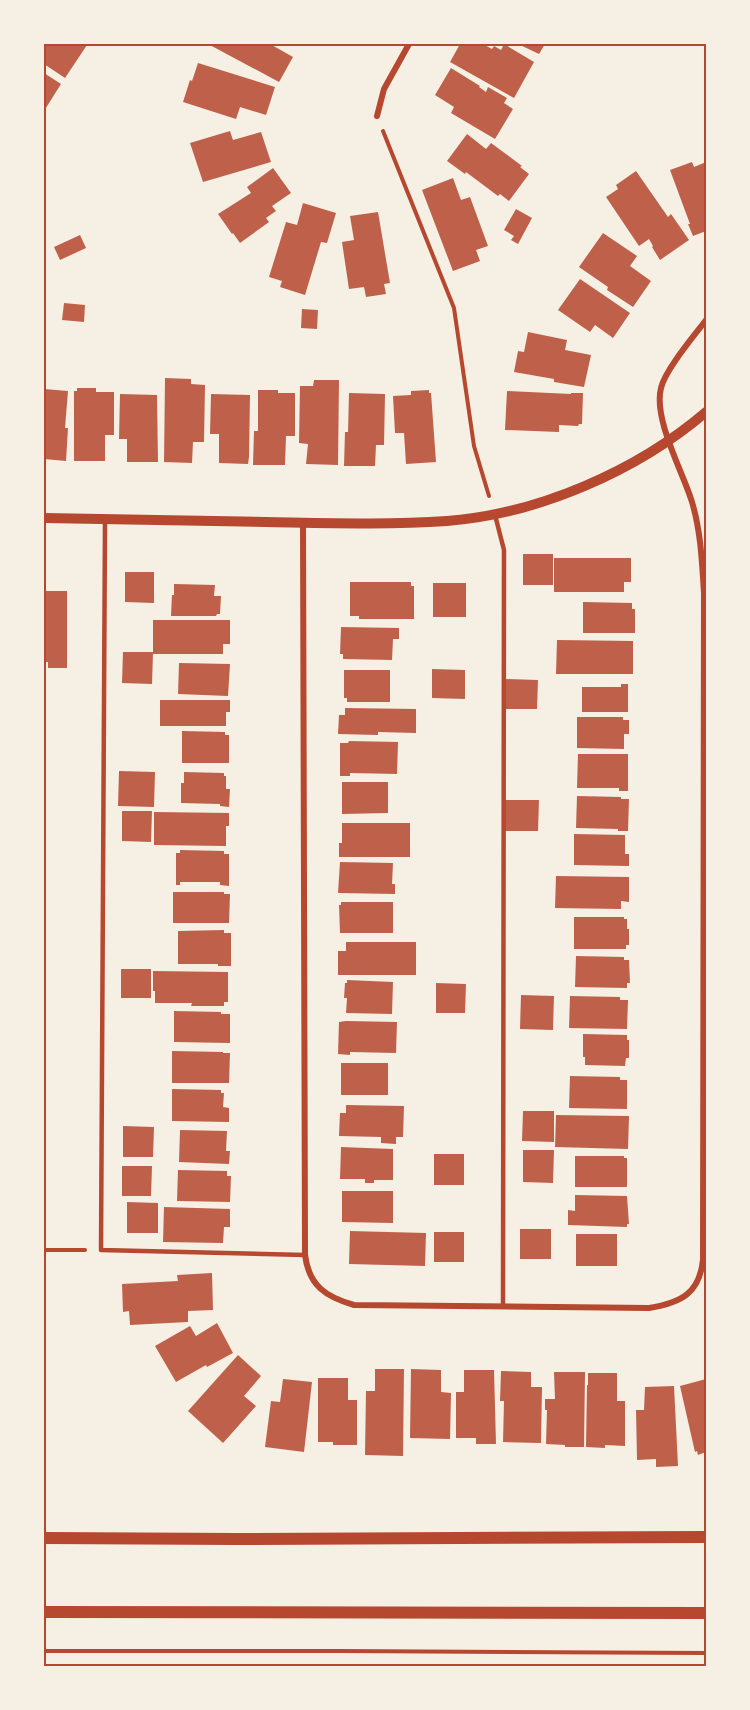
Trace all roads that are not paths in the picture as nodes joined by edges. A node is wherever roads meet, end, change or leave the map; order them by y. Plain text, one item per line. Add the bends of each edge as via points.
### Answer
1 (409, 44) edge
2 (377, 116) road end
3 (706, 320) edge
4 (706, 412) edge
5 (668, 441) junction
6 (495, 514) junction
7 (44, 518) edge
8 (105, 520) junction
9 (303, 523) junction
10 (305, 1255) junction
11 (703, 1278) edge
12 (503, 1306) junction
13 (706, 1536) edge
14 (44, 1538) edge
15 (44, 1612) edge
16 (706, 1612) edge

1 - 2 street via 384,89
3 - 5 street via 664,377 660,389 659,403
4 - 5 street
5 - 6 street via 638,461 595,481 547,500
5 - 11 street via 697,522 704,594
6 - 9 street via 449,521
6 - 12 lane via 504,550
7 - 8 street
8 - 9 street
8 - 10 lane via 101,1250
9 - 10 street
10 - 12 street via 307,1268 318,1287 354,1305
11 - 12 street via 682,1298 649,1308
13 - 14 main road
15 - 16 main road

